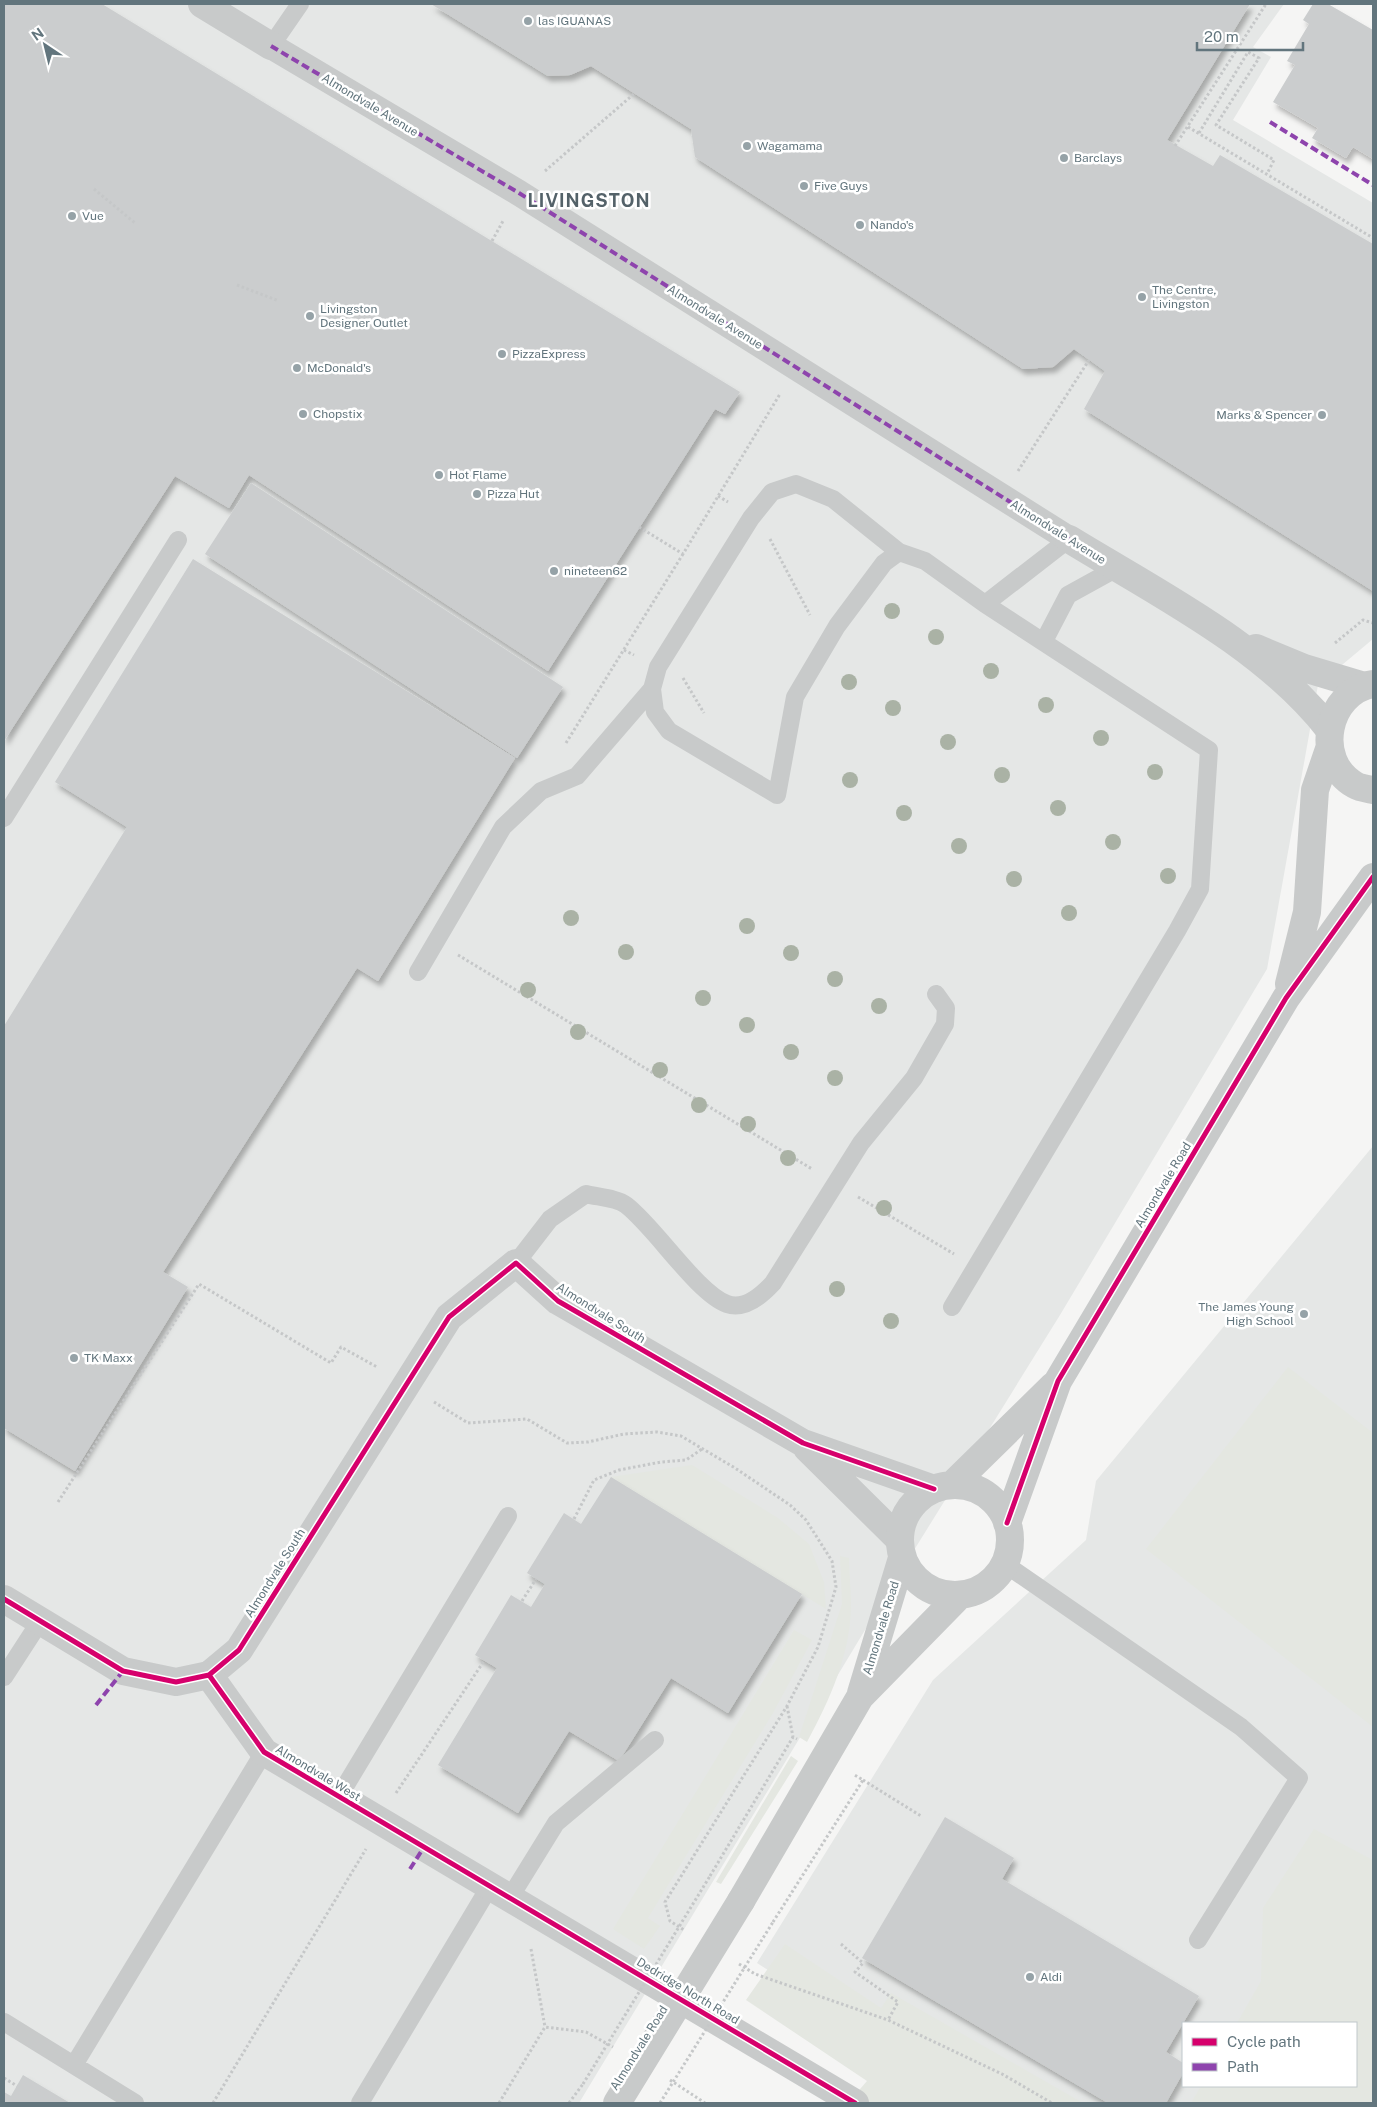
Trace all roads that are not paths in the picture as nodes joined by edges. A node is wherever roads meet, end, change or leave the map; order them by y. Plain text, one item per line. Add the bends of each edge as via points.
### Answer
1 (202, 4) edge
2 (300, 4) edge
3 (271, 46) junction
4 (1069, 539) junction
5 (178, 540) dead end
6 (899, 552) junction
7 (1117, 568) junction
8 (985, 604) junction
9 (1225, 635) junction
10 (1044, 641) junction
11 (1369, 685) edge
12 (652, 689) junction
13 (1329, 739) junction
14 (1373, 790) edge
15 (4, 818) edge
16 (1373, 877) edge
17 (418, 972) dead end
18 (936, 994) dead end
19 (1286, 998) junction
20 (516, 1264) junction
21 (952, 1307) dead end
22 (1058, 1381) junction
23 (803, 1443) junction
24 (943, 1487) junction
25 (508, 1516) dead end
26 (1007, 1523) junction
27 (901, 1549) junction
28 (1005, 1564) junction
29 (959, 1596) junction
30 (4, 1600) edge
31 (40, 1623) junction
32 (209, 1675) junction
33 (4, 1677) edge
34 (860, 1697) junction
35 (655, 1740) dead end
36 (264, 1752) junction
37 (338, 1798) junction
38 (499, 1892) junction
39 (1198, 1940) dead end
40 (4, 2022) edge
41 (74, 2066) junction
42 (135, 2103) edge
43 (360, 2103) edge
44 (617, 2103) edge
45 (855, 2103) edge

1 - 3 street, Almondvale Avenue
2 - 3 lane
3 - 4 street, Almondvale Avenue via 519,193
4 - 7 street, Almondvale Avenue
4 - 8 lane
5 - 15 lane
6 - 8 lane via 925,561
6 - 12 lane via 833,499 796,484 772,492 751,518 658,667
6 - 12 lane via 884,563 834,632 795,697 777,795 669,731 655,712
7 - 9 street, Almondvale Avenue
7 - 10 lane via 1068,595
8 - 10 lane
9 - 11 street, Almondvale Avenue via 1304,668
9 - 13 street, Almondvale Avenue via 1271,670 1312,708
10 - 21 lane via 1209,750 1200,889
11 - 13 street, Almondvale Road via 1343,700
12 - 17 lane via 575,777 541,791 503,827
13 - 14 street, Almondvale Avenue via 1338,768 1355,785
13 - 19 street, Almondvale Road via 1315,790 1307,912
16 - 19 street, Almondvale Road
18 - 20 lane via 946,1008 945,1024 914,1078 861,1143 773,1283 746,1304 728,1304 710,1295 625,1204 586,1194 550,1219
19 - 22 street, Almondvale Road
20 - 23 street, Almondvale South via 558,1301
20 - 32 street, Almondvale South via 449,1317 239,1650
22 - 24 street, Almondvale Road
22 - 26 street, Almondvale Road
23 - 24 street, Almondvale South
23 - 27 street, Almondvale South
24 - 26 street via 971,1487 986,1493
24 - 27 street via 917,1499 905,1518
25 - 37 lane
26 - 28 street via 1010,1542
27 - 29 street via 911,1575 925,1587 940,1594
27 - 34 street, Almondvale Road
28 - 29 street via 986,1585
28 - 39 lane via 1241,1727 1300,1778
29 - 34 street, Almondvale Road
30 - 31 street
31 - 32 street via 123,1672 176,1682
31 - 33 lane
32 - 36 street, Almondvale West
34 - 44 street, Almondvale Road, bridge via 741,1901
35 - 38 lane via 556,1823
36 - 37 street, Almondvale West
36 - 41 lane
37 - 38 street, Almondvale West
38 - 43 lane
38 - 45 street, Dedridge North Road
40 - 41 lane
41 - 42 lane

